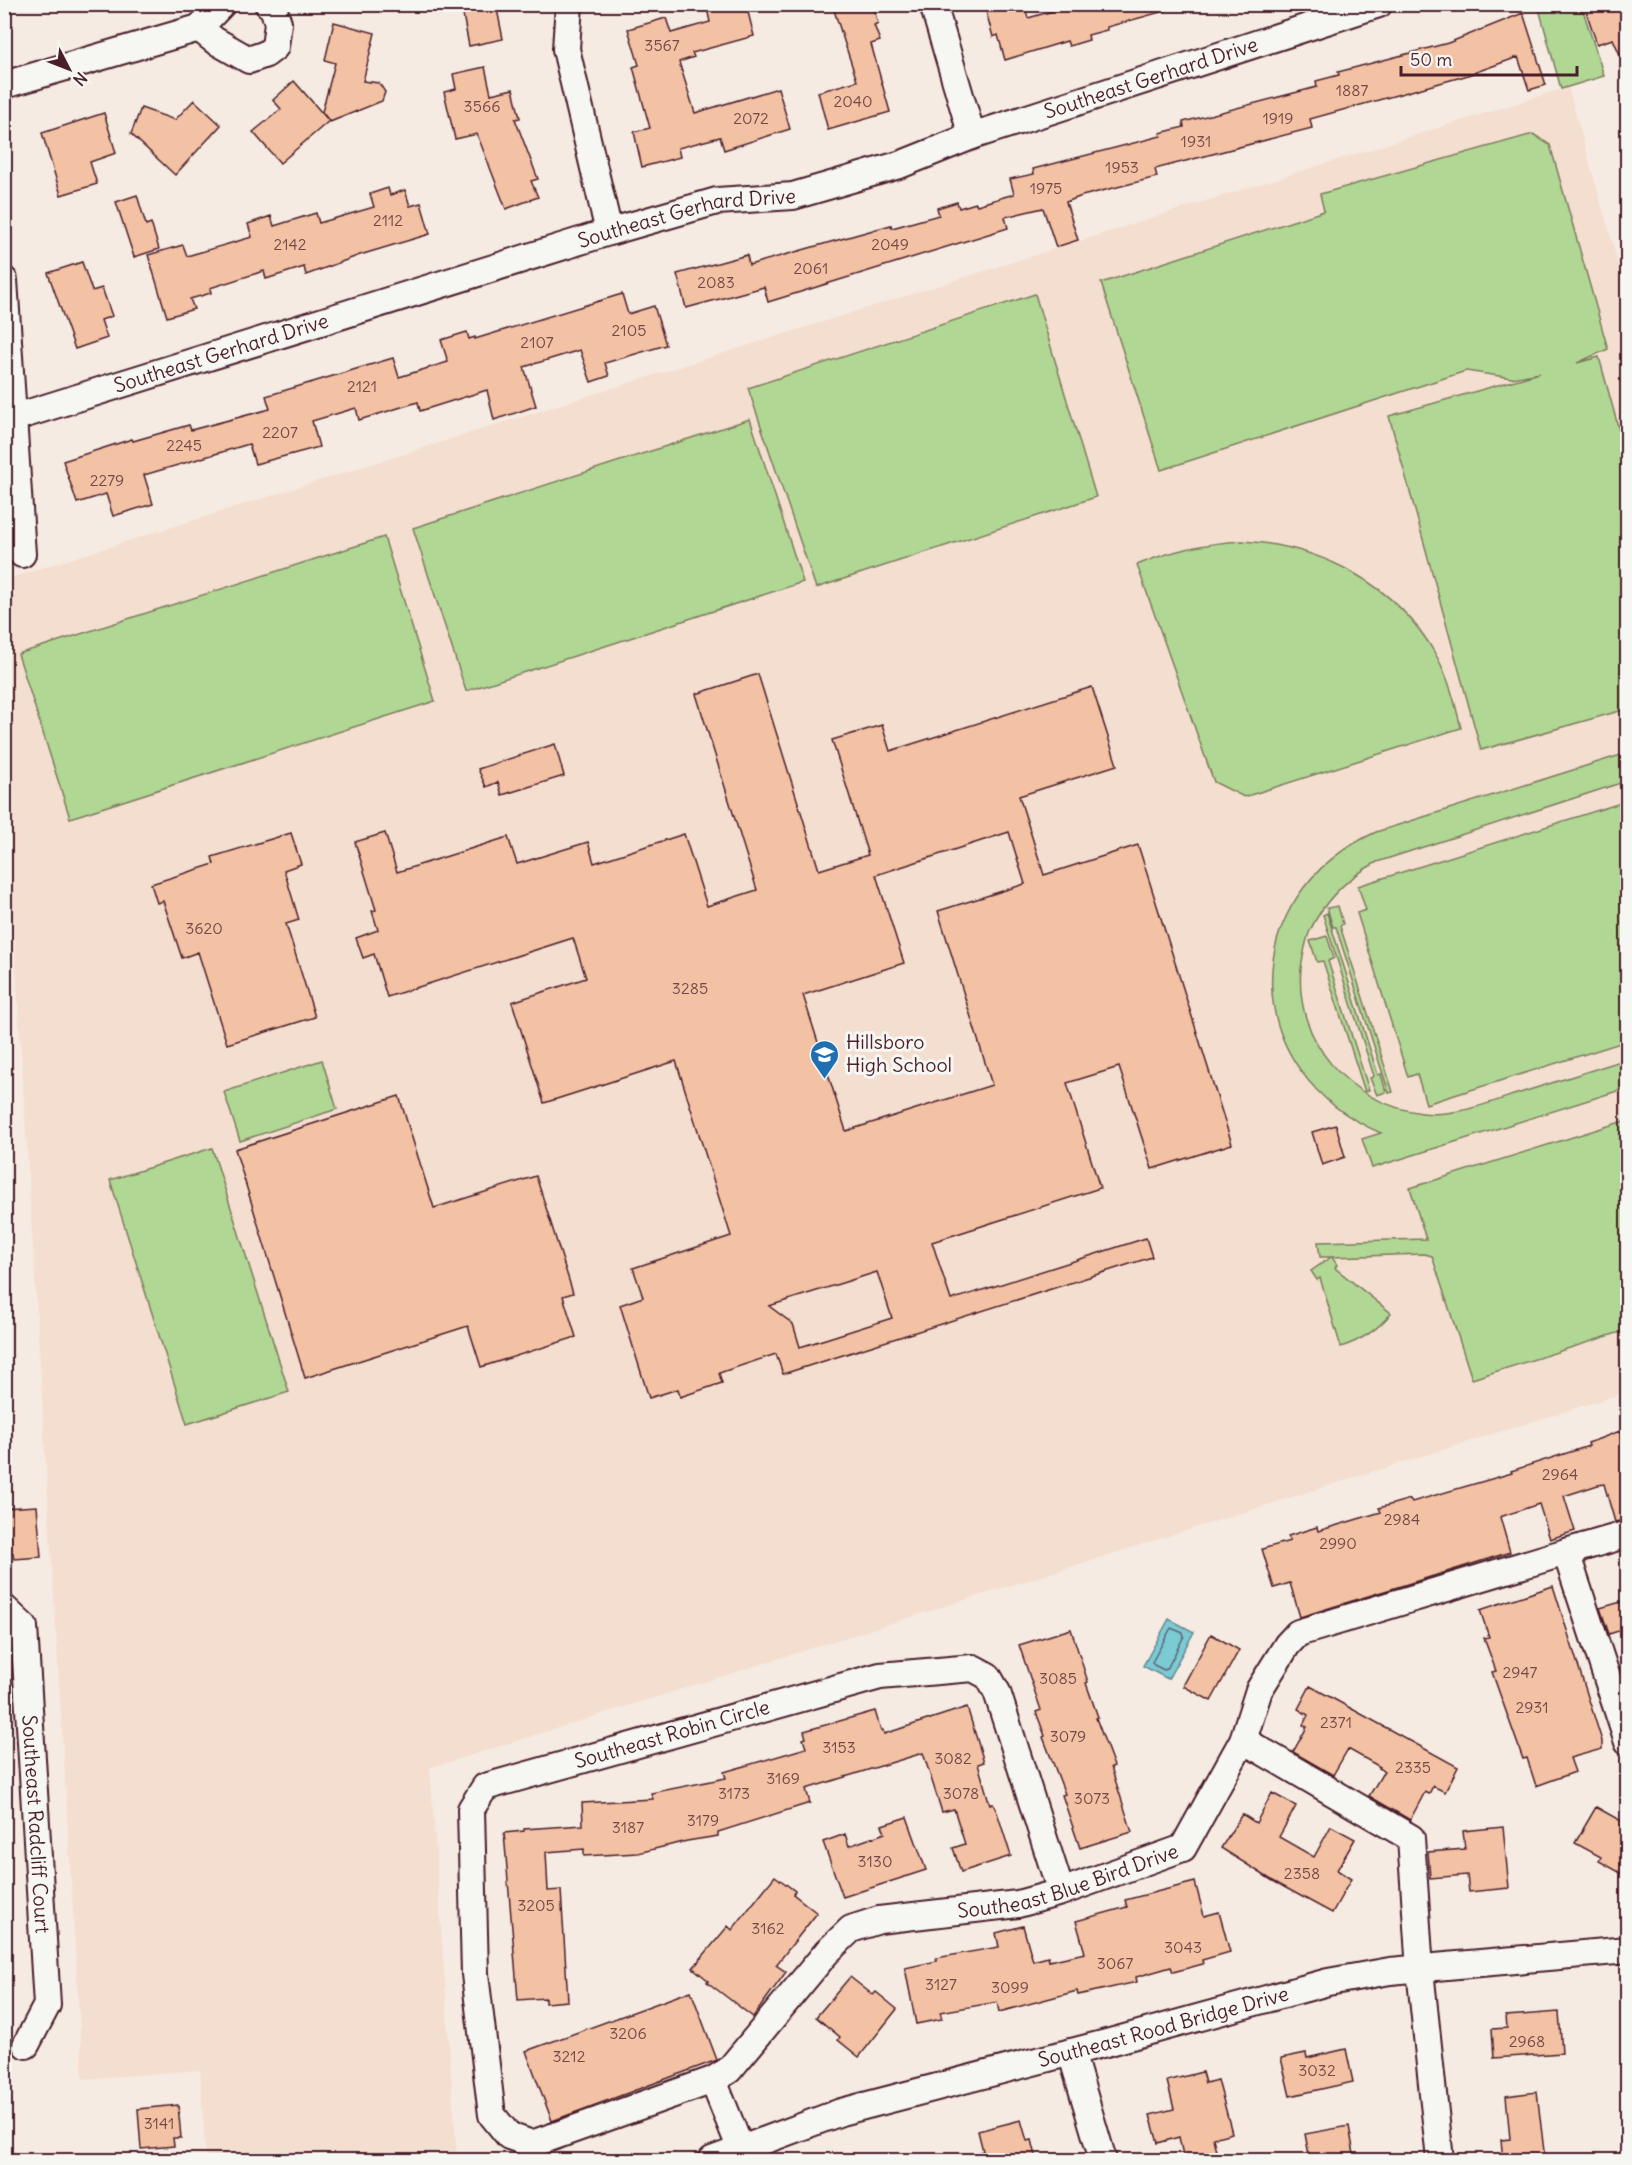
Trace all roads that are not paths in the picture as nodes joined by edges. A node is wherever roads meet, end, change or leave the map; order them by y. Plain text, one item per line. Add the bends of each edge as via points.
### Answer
1 (222, 4) edge
2 (268, 4) edge
3 (568, 4) edge
4 (933, 4) edge
5 (1364, 7) edge
6 (199, 28) junction
7 (4, 85) edge
8 (972, 136) junction
9 (609, 232) junction
10 (4, 280) edge
11 (13, 418) junction
12 (22, 554) dead end
13 (1628, 1534) edge
14 (1566, 1552) junction
15 (4, 1608) edge
16 (1243, 1740) junction
17 (1628, 1742) edge
18 (1062, 1892) junction
19 (1628, 1950) edge
20 (1420, 1970) junction
21 (26, 2045) dead end
22 (1071, 2052) junction
23 (713, 2080) junction
24 (509, 2136) joint
25 (743, 2155) edge
26 (712, 2160) edge
27 (1102, 2160) edge
28 (1440, 2160) edge

1 - 6 street
2 - 6 street via 273,7 278,23 276,47 249,60
3 - 9 street via 566,50
4 - 8 street
5 - 8 street, Southeast Gerhard Drive
6 - 7 street
8 - 9 street, Southeast Gerhard Drive via 902,164 794,196 717,201
9 - 11 street, Southeast Gerhard Drive
10 - 11 street
11 - 12 street
13 - 14 street, Southeast Blue Bird Drive
14 - 16 street, Southeast Blue Bird Drive via 1298,1634 1259,1690
14 - 17 street
15 - 21 street, Southeast Radcliff Court via 24,1627 46,2005
16 - 18 street, Southeast Blue Bird Drive via 1183,1848
16 - 20 street via 1411,1838
18 - 23 street, Southeast Blue Bird Drive via 1018,1904 879,1920 851,1929 827,1952 729,2070
18 - 24 street, Southeast Robin Circle via 997,1692 988,1676 974,1668 880,1676 485,1787 471,1809 475,1974 492,2115
19 - 20 street, Southeast Rood Bridge Drive
20 - 22 street, Southeast Rood Bridge Drive via 1328,1982
20 - 28 street
22 - 25 street, Southeast Rood Bridge Drive via 841,2112
22 - 27 street
23 - 24 street, Southeast Blue Bird Drive via 532,2144
23 - 25 street
25 - 26 street, Southeast Rood Bridge Drive

